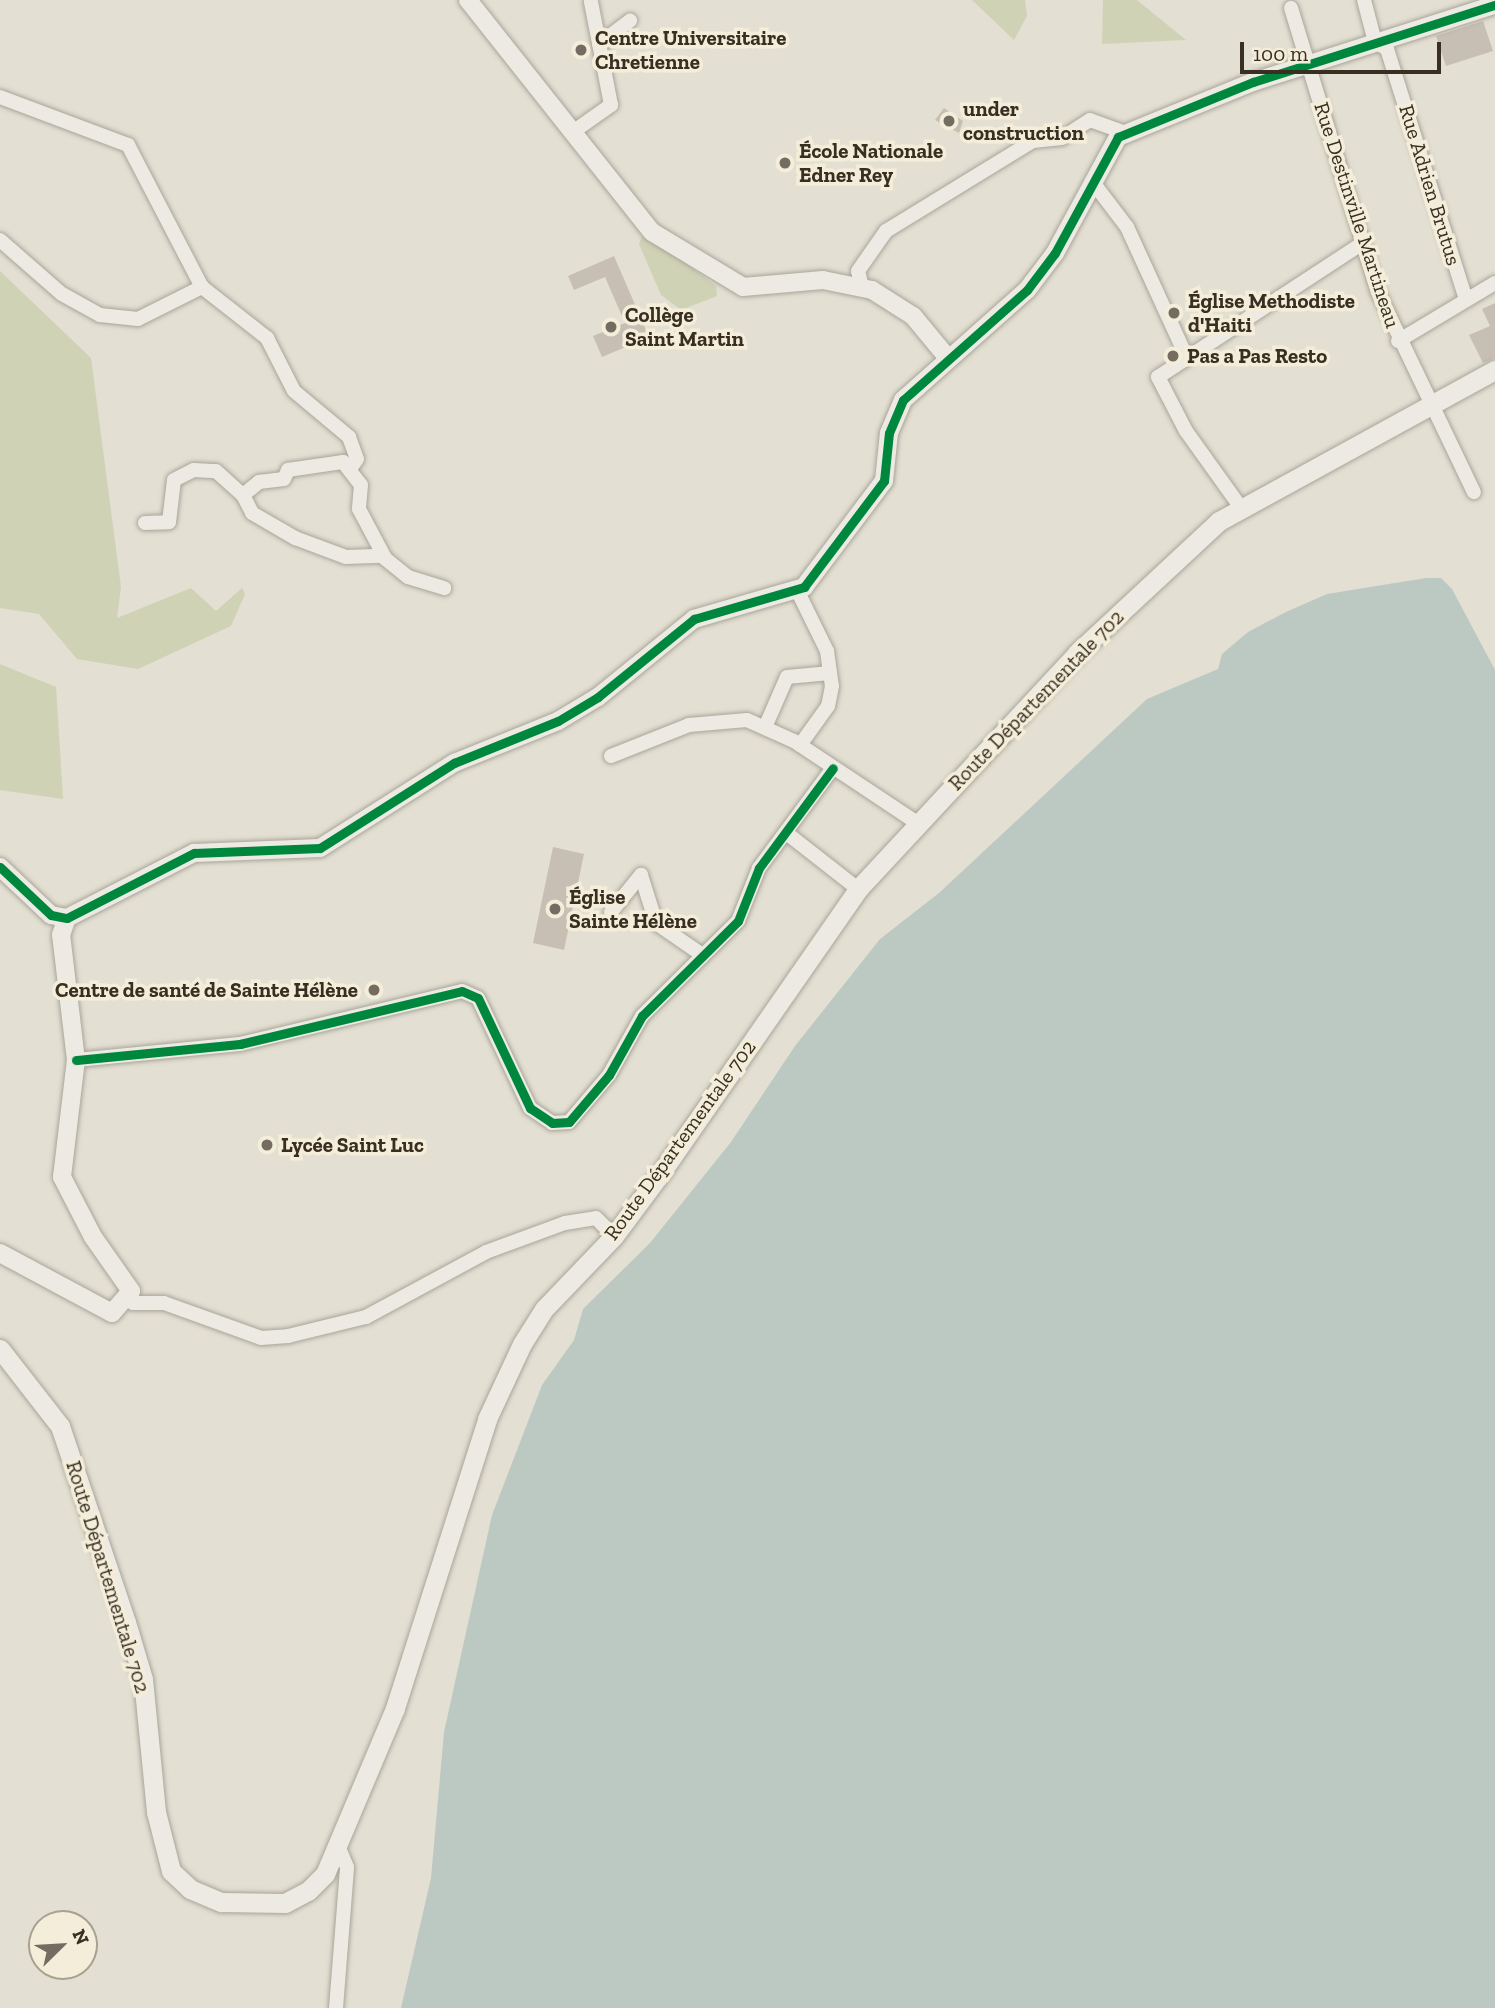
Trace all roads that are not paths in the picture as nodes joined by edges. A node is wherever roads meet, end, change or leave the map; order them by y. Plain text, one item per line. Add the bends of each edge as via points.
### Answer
1 (468, 0) edge
2 (1364, 0) edge
3 (591, 2) dead end
4 (1495, 5) edge
5 (1291, 8) dead end
6 (631, 21) dead end
7 (1375, 42) junction
8 (599, 44) junction
9 (1308, 64) junction
10 (0, 97) edge
11 (577, 129) junction
12 (1126, 133) junction
13 (1092, 181) junction
14 (0, 240) edge
15 (1363, 243) junction
16 (1495, 283) edge
17 (862, 286) junction
18 (202, 287) junction
19 (1465, 297) junction
20 (1398, 341) junction
21 (947, 357) junction
22 (1188, 358) junction
23 (1495, 370) edge
24 (1430, 403) junction
25 (350, 469) junction
26 (1474, 492) dead end
27 (243, 495) junction
28 (1239, 505) junction
29 (145, 523) dead end
30 (385, 558) junction
31 (444, 588) dead end
32 (797, 590) junction
33 (830, 673) junction
34 (766, 725) junction
35 (800, 745) junction
36 (611, 756) dead end
37 (833, 768) junction
38 (916, 822) junction
39 (789, 835) junction
40 (0, 867) edge
41 (859, 889) junction
42 (611, 912) dead end
43 (67, 918) junction
44 (701, 954) junction
45 (76, 1060) junction
46 (614, 1236) junction
47 (0, 1253) edge
48 (131, 1291) junction
49 (0, 1349) edge
50 (337, 1844) junction
51 (336, 2008) edge

1 - 11 street
2 - 7 street, Rue Adrien Brutus
3 - 8 street
4 - 7 street
5 - 9 street, Rue Destinville Martineau
6 - 8 street
7 - 9 street
7 - 19 street, Rue Adrien Brutus via 1387,49
8 - 11 street via 611,105
9 - 12 street
9 - 15 street, Rue Destinville Martineau
10 - 18 street via 128,145
11 - 17 street via 652,232 719,277 743,287 823,280
12 - 13 street
12 - 17 street via 1090,120 1062,138 1033,141 886,231 858,271
13 - 21 street via 1055,253 1027,290
13 - 22 street via 1127,227
14 - 18 street via 62,293 109,317 155,314
15 - 20 street, Rue Destinville Martineau
15 - 22 street
16 - 19 street
17 - 21 street via 913,316
18 - 25 street via 267,338 294,391 349,438 357,459
19 - 20 street
20 - 24 street, Rue Destinville Martineau
21 - 32 street via 902,400 889,433 884,481
22 - 28 street via 1158,377 1186,431
23 - 24 main road, Route Départementale 702
24 - 26 street, Rue Destinville Martineau
24 - 28 main road, Route Départementale 702
25 - 27 street via 343,462 288,471 284,479 259,482
25 - 30 street via 361,485 359,509
27 - 29 street via 216,471 194,470 169,489 169,522
27 - 30 street via 253,513 295,538 346,557
28 - 38 main road, Route Départementale 702 via 1077,653
30 - 31 street via 408,576
32 - 33 street via 818,629
32 - 43 street via 694,619 598,697 558,721 454,763 320,848 194,853
33 - 34 street via 788,677
33 - 35 street via 828,706
34 - 35 street
34 - 36 street via 747,720 690,725
35 - 37 street
37 - 38 street
37 - 39 street
38 - 41 main road, Route Départementale 702
39 - 41 street
39 - 44 street via 759,868 738,921
40 - 43 street via 51,915
41 - 46 main road, Route Départementale 702
42 - 44 street via 642,876 656,923
43 - 45 street via 61,935
44 - 45 street via 642,1016 587,1105 560,1124 530,1108 478,998 463,991 240,1044
45 - 48 street via 62,1177 93,1237
46 - 48 street via 596,1218 565,1223 486,1252 366,1317 288,1336 261,1338 164,1303 133,1303
46 - 50 main road, Route Départementale 702 via 544,1309 487,1419 395,1708
47 - 48 street via 111,1313
49 - 50 main road, Route Départementale 702 via 60,1426 126,1622 147,1702 156,1812 171,1871 190,1889 221,1902 285,1903 325,1874
50 - 51 street via 347,1867

